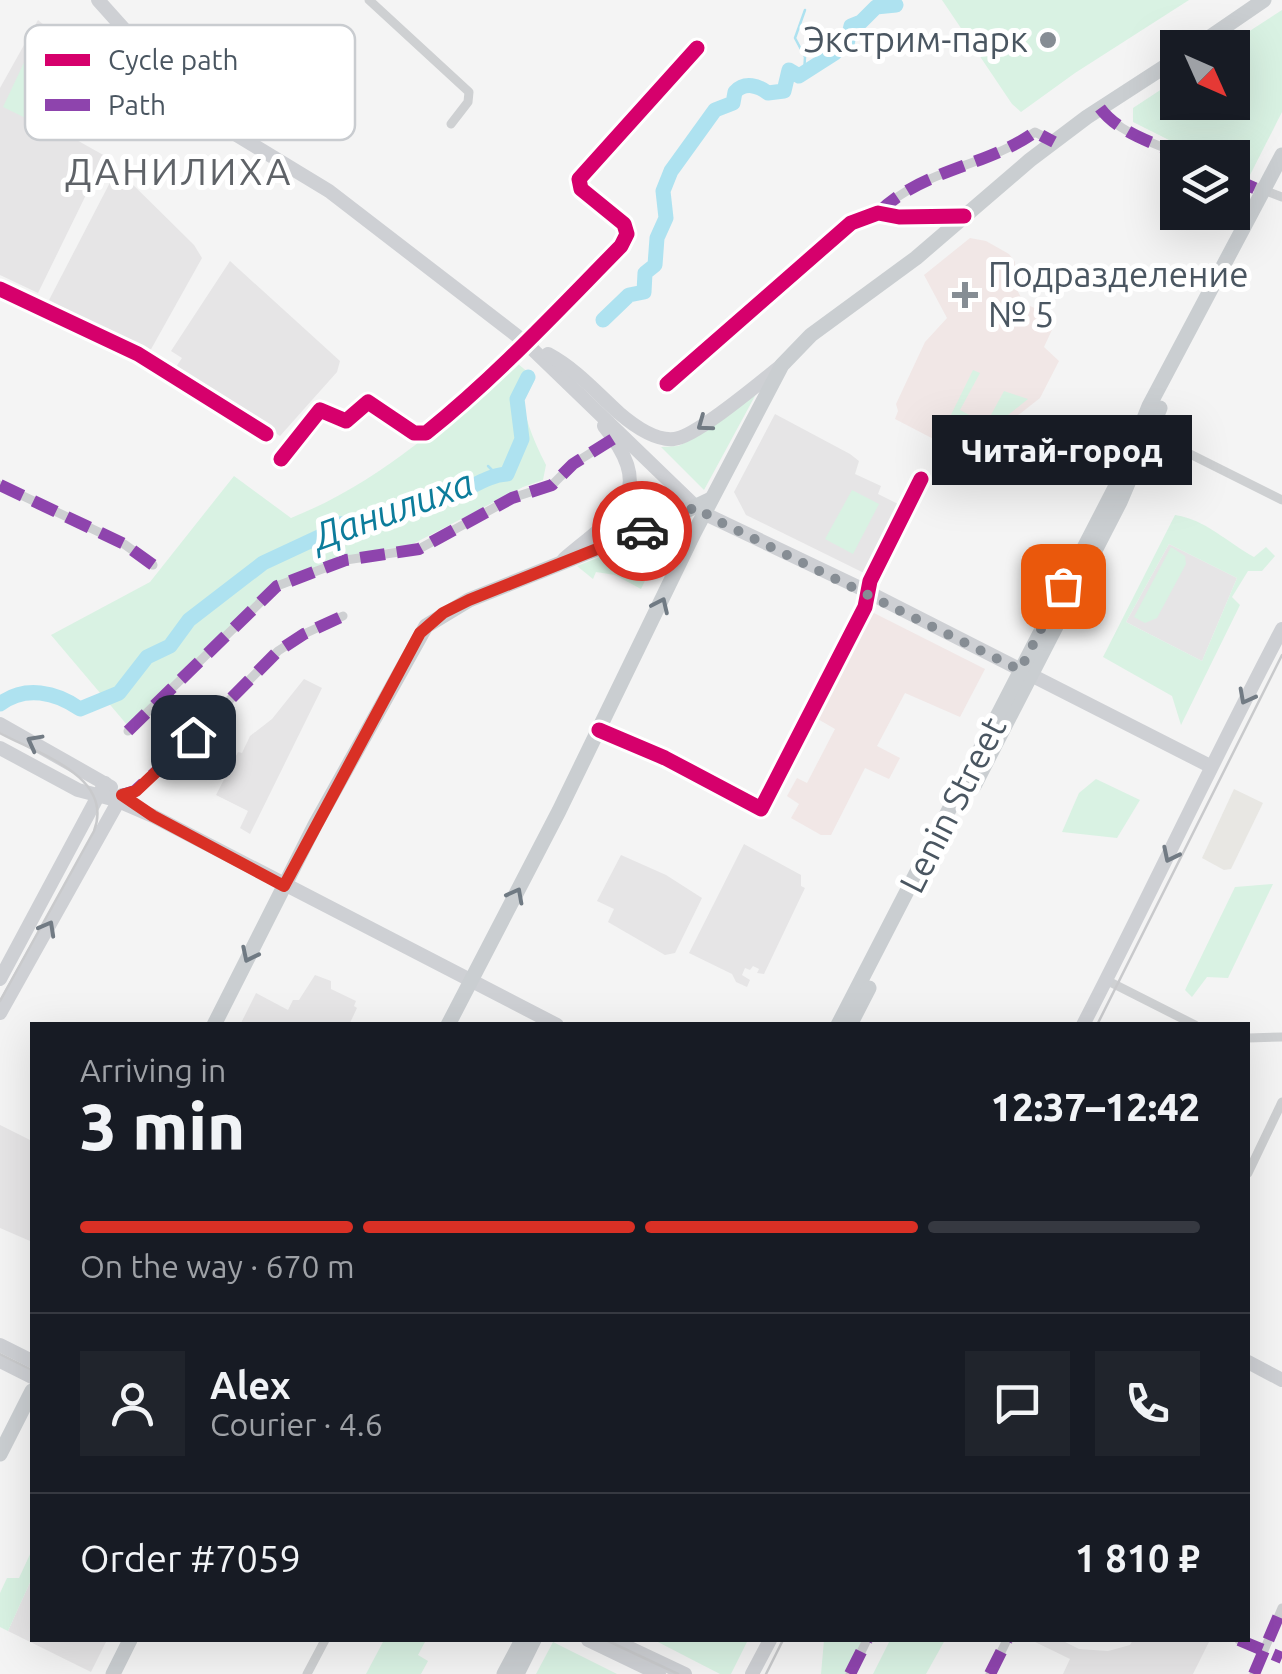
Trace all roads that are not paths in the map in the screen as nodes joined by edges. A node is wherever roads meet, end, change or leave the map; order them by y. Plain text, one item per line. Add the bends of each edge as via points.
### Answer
1 (98, 0) edge
2 (369, 0) edge
3 (1264, 0) edge
4 (120, 25) edge
5 (1220, 30) edge
6 (697, 48) dead end
7 (1160, 70) edge
8 (1100, 108) junction
9 (451, 124) dead end
10 (245, 140) edge
11 (1054, 142) junction
12 (1160, 145) edge
13 (1282, 155) edge
14 (1282, 176) edge
15 (1273, 194) edge
16 (878, 213) junction
17 (964, 216) junction
18 (0, 289) edge
19 (523, 344) junction
20 (782, 365) junction
21 (667, 384) dead end
22 (1144, 431) junction
23 (266, 434) dead end
24 (614, 439) junction
25 (277, 442) dead end
26 (922, 480) dead end
27 (0, 485) edge
28 (1282, 500) edge
29 (704, 506) junction
30 (152, 566) dead end
31 (556, 566) junction
32 (868, 593) junction
33 (342, 616) dead end
34 (1282, 629) edge
35 (1025, 672) junction
36 (0, 724) edge
37 (599, 730) junction
38 (128, 731) dead end
39 (0, 748) edge
40 (1210, 766) junction
41 (101, 790) junction
42 (120, 798) junction
43 (284, 886) junction
44 (0, 979) edge
45 (1106, 980) junction
46 (470, 982) junction
47 (0, 1014) edge
48 (216, 1022) edge
49 (450, 1022) edge
50 (551, 1022) edge
51 (840, 1022) edge
52 (851, 1022) edge
53 (1085, 1022) edge
54 (1189, 1022) edge
55 (1250, 1038) edge
56 (1282, 1038) edge
57 (1282, 1102) edge
58 (1250, 1168) edge
59 (0, 1345) edge
60 (30, 1360) edge
61 (0, 1361) edge
62 (1250, 1363) edge
63 (30, 1376) edge
64 (1282, 1380) edge
65 (30, 1395) edge
66 (0, 1454) edge
67 (1282, 1608) edge
68 (129, 1642) edge
69 (324, 1642) edge
70 (521, 1642) edge
71 (533, 1642) edge
72 (592, 1642) edge
73 (616, 1642) edge
74 (769, 1642) edge
75 (866, 1642) edge
76 (1006, 1642) edge
77 (1243, 1642) edge
78 (1262, 1652) junction
79 (113, 1674) edge
80 (306, 1674) edge
81 (504, 1674) edge
82 (516, 1674) edge
83 (659, 1674) edge
84 (685, 1674) edge
85 (752, 1674) edge
86 (850, 1674) edge
87 (990, 1674) edge
88 (1254, 1674) edge

1 - 4 main road
2 - 9 street via 469,92
3 - 5 main road
6 - 19 street via 580,179 585,194 624,224 625,243
7 - 8 main road
8 - 11 main road
8 - 12 street
10 - 19 main road via 329,191
11 - 16 street via 1035,132 916,184
11 - 17 main road
13 - 15 main road, Lenin Street
14 - 15 main road, Lenin Street
15 - 22 main road, Lenin Street
16 - 17 street
16 - 21 street via 844,227
17 - 20 main road
18 - 23 street via 138,354
20 -> 19 main road via 696,430 668,439 632,424 579,374
19 - 24 main road
19 - 25 street via 428,432 418,434 368,402 346,421 320,410 285,454
19 - 29 main road
20 - 29 main road
22 - 28 street
22 - 35 main road, Lenin Street via 1120,502
24 - 31 main road via 630,470 629,495
24 - 38 street via 552,484 512,498 420,549 346,560 278,586
26 - 32 street
27 - 30 street via 124,544
29 - 31 main road
29 - 32 main road
37 -> 29 main road
31 - 43 main road via 469,600 426,626
32 - 35 main road
32 - 37 street via 760,809
33 - 42 street via 278,650 183,748
34 -> 40 main road
35 - 40 main road
35 - 51 main road, Lenin Street
35 - 52 main road, Lenin Street
41 -> 36 main road via 67,760
46 -> 37 main road
39 - 41 main road via 57,779
40 -> 45 main road
41 - 42 main road
41 - 44 main road
42 - 43 main road
47 -> 42 main road
43 - 46 main road
43 -> 48 main road
45 - 53 main road
45 - 54 street
46 - 49 main road
46 - 50 main road
55 - 56 street
57 - 58 street
59 - 60 main road
61 - 63 main road
62 - 64 main road
65 - 66 main road
67 - 78 street
68 - 79 main road
69 - 80 street
70 - 81 main road
71 - 82 main road
72 - 83 main road
73 - 84 main road
74 - 85 main road
75 - 86 street
76 - 87 street
77 - 78 street
78 - 88 street

